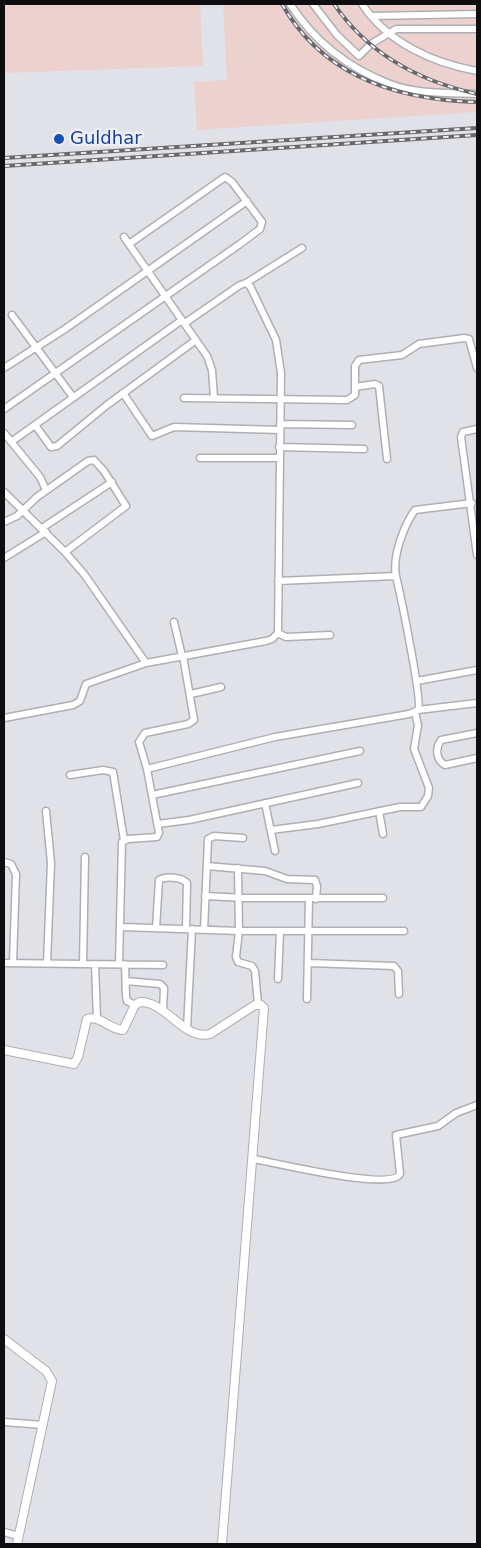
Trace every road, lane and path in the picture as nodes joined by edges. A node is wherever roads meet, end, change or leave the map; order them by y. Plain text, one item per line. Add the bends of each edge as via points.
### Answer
1 (290, 4) edge
2 (313, 4) edge
3 (362, 4) edge
4 (477, 14) edge
5 (371, 16) junction
6 (477, 29) edge
7 (388, 34) junction
8 (477, 71) edge
9 (477, 94) edge
10 (247, 201) junction
11 (124, 237) dead end
12 (129, 244) junction
13 (302, 248) dead end
14 (147, 270) junction
15 (246, 283) junction
16 (165, 296) junction
17 (12, 316) dead end
18 (183, 322) junction
19 (196, 340) junction
20 (36, 348) junction
21 (4, 368) edge
22 (477, 368) edge
23 (56, 373) junction
24 (355, 387) junction
25 (124, 393) junction
26 (73, 397) junction
27 (184, 398) dead end
28 (214, 398) junction
29 (280, 399) junction
30 (4, 409) edge
31 (35, 425) junction
32 (352, 425) dead end
33 (280, 427) junction
34 (477, 429) edge
35 (4, 433) edge
36 (11, 442) junction
37 (280, 448) junction
38 (364, 449) dead end
39 (200, 458) dead end
40 (279, 458) junction
41 (387, 459) dead end
42 (112, 482) junction
43 (46, 490) junction
44 (4, 492) edge
45 (472, 503) junction
46 (24, 510) junction
47 (4, 522) edge
48 (44, 530) junction
49 (65, 552) junction
50 (477, 555) edge
51 (4, 558) edge
52 (396, 576) junction
53 (278, 581) junction
54 (174, 622) dead end
55 (278, 633) junction
56 (330, 635) dead end
57 (182, 656) junction
58 (146, 663) junction
59 (477, 670) edge
60 (417, 681) junction
61 (221, 687) dead end
62 (191, 694) junction
63 (477, 703) edge
64 (416, 711) junction
65 (4, 718) edge
66 (477, 733) edge
67 (360, 751) dead end
68 (477, 758) edge
69 (147, 769) junction
70 (70, 775) dead end
71 (358, 783) dead end
72 (152, 795) junction
73 (265, 803) junction
74 (46, 811) dead end
75 (379, 811) junction
76 (158, 824) junction
77 (271, 830) junction
78 (383, 834) dead end
79 (244, 838) dead end
80 (124, 840) junction
81 (276, 851) dead end
82 (85, 857) dead end
83 (4, 862) edge
84 (207, 866) junction
85 (238, 868) junction
86 (205, 896) junction
87 (238, 898) junction
88 (383, 898) dead end
89 (312, 899) junction
90 (122, 927) junction
91 (156, 928) junction
92 (189, 929) junction
93 (204, 930) junction
94 (310, 930) junction
95 (239, 931) junction
96 (280, 931) junction
97 (404, 932) dead end
98 (309, 962) junction
99 (4, 963) edge
100 (13, 963) junction
101 (47, 963) junction
102 (83, 964) junction
103 (95, 964) junction
104 (122, 964) junction
105 (163, 965) dead end
106 (278, 979) dead end
107 (126, 981) junction
108 (399, 994) dead end
109 (307, 999) dead end
110 (258, 1004) junction
111 (135, 1005) junction
112 (163, 1011) junction
113 (97, 1019) junction
114 (187, 1029) junction
115 (4, 1050) edge
116 (477, 1105) edge
117 (254, 1159) junction
118 (4, 1339) edge
119 (4, 1422) edge
120 (43, 1425) junction
121 (4, 1532) edge
122 (17, 1540) edge
123 (222, 1544) edge

1 - 9 street via 303,24 327,48 391,84 437,92
2 - 7 street via 337,35 359,56
3 - 5 street
4 - 5 street
5 - 7 street
6 - 7 street via 396,29
7 - 8 street via 451,66
10 - 12 street via 225,177
10 - 14 street
10 - 16 street via 261,219 262,227
11 - 12 street
12 - 14 street
13 - 15 street
14 - 16 street
14 - 20 street
15 - 18 street
15 - 29 street via 276,340
16 - 18 street
16 - 23 street
17 - 20 street
18 - 19 street
18 - 26 street
19 - 25 street
19 - 28 street via 210,363
20 - 21 street
20 - 23 street
22 - 24 street via 472,343 467,338 421,344 402,354 357,362
23 - 26 street
23 - 30 street
24 - 29 street via 355,395 347,400
24 - 41 street via 379,386
25 - 31 street via 54,448
25 - 33 street via 152,436 174,428
26 - 31 street
27 - 28 street
28 - 29 street
29 - 33 street
31 - 36 street
32 - 33 street
33 - 37 street
34 - 45 street via 463,432 461,437
35 - 36 street
36 - 43 street via 40,477
37 - 38 street
37 - 40 street
39 - 40 street
40 - 53 street
42 - 43 street via 97,462 91,460
42 - 48 street
42 - 49 street via 125,507
43 - 46 street
44 - 46 street
45 - 50 street
45 - 52 street via 415,510 398,553
46 - 47 street
46 - 48 street
48 - 49 street
48 - 51 street
49 - 58 street
52 - 53 street
52 - 60 street
53 - 55 street
54 - 57 street
55 - 56 street via 286,638
55 - 57 street via 266,641
57 - 58 street
57 - 62 street
58 - 65 street via 86,684 80,701 73,705
59 - 60 street
60 - 64 street via 420,704
61 - 62 street
62 - 69 street via 195,716 192,722 145,733 140,738
63 - 64 street
64 - 69 street via 263,740
64 - 75 street via 418,724 414,749 428,784 428,796 419,808 404,806
66 - 68 street via 441,740 437,750 439,760 445,765
67 - 72 street
69 - 72 street
70 - 80 street via 103,770 113,772
71 - 73 street
72 - 76 street
73 - 76 street
73 - 77 street
74 - 101 street via 51,863
75 - 77 street
75 - 78 street
76 - 80 street via 157,837
77 - 81 street
79 - 84 street via 209,838
80 - 90 street
82 - 102 street
83 - 100 street via 11,864 16,874
84 - 85 street
84 - 86 street
85 - 87 street
85 - 89 street via 265,871 286,879 315,880 317,886
86 - 87 street
86 - 93 street
87 - 89 street
87 - 95 street
88 - 89 street
89 - 94 street
90 - 91 street
90 - 104 street
91 - 92 street
91 - 92 street via 159,880 173,878 187,883
92 - 93 street
92 - 114 street
93 - 95 street
94 - 96 street
94 - 97 street
94 - 98 street
95 - 96 street
95 - 110 street via 236,958 238,962 254,968
96 - 106 street
98 - 108 street via 394,966 398,971
98 - 109 street
99 - 100 street
100 - 101 street
101 - 102 street
102 - 103 street
103 - 104 street
103 - 113 street
104 - 105 street
104 - 107 street
107 - 111 street via 127,1001
107 - 112 street via 160,984 164,988
110 - 114 street via 210,1034 202,1035
110 - 117 street via 262,1006 264,1015
111 - 112 street via 147,1002
111 - 113 street via 123,1030
112 - 114 street
113 - 115 street via 86,1020 74,1064
116 - 117 street via 456,1113 438,1126 396,1135 400,1174 391,1180 350,1177
117 - 123 street
118 - 120 street via 51,1378
119 - 120 street
120 - 122 street
121 - 122 street

